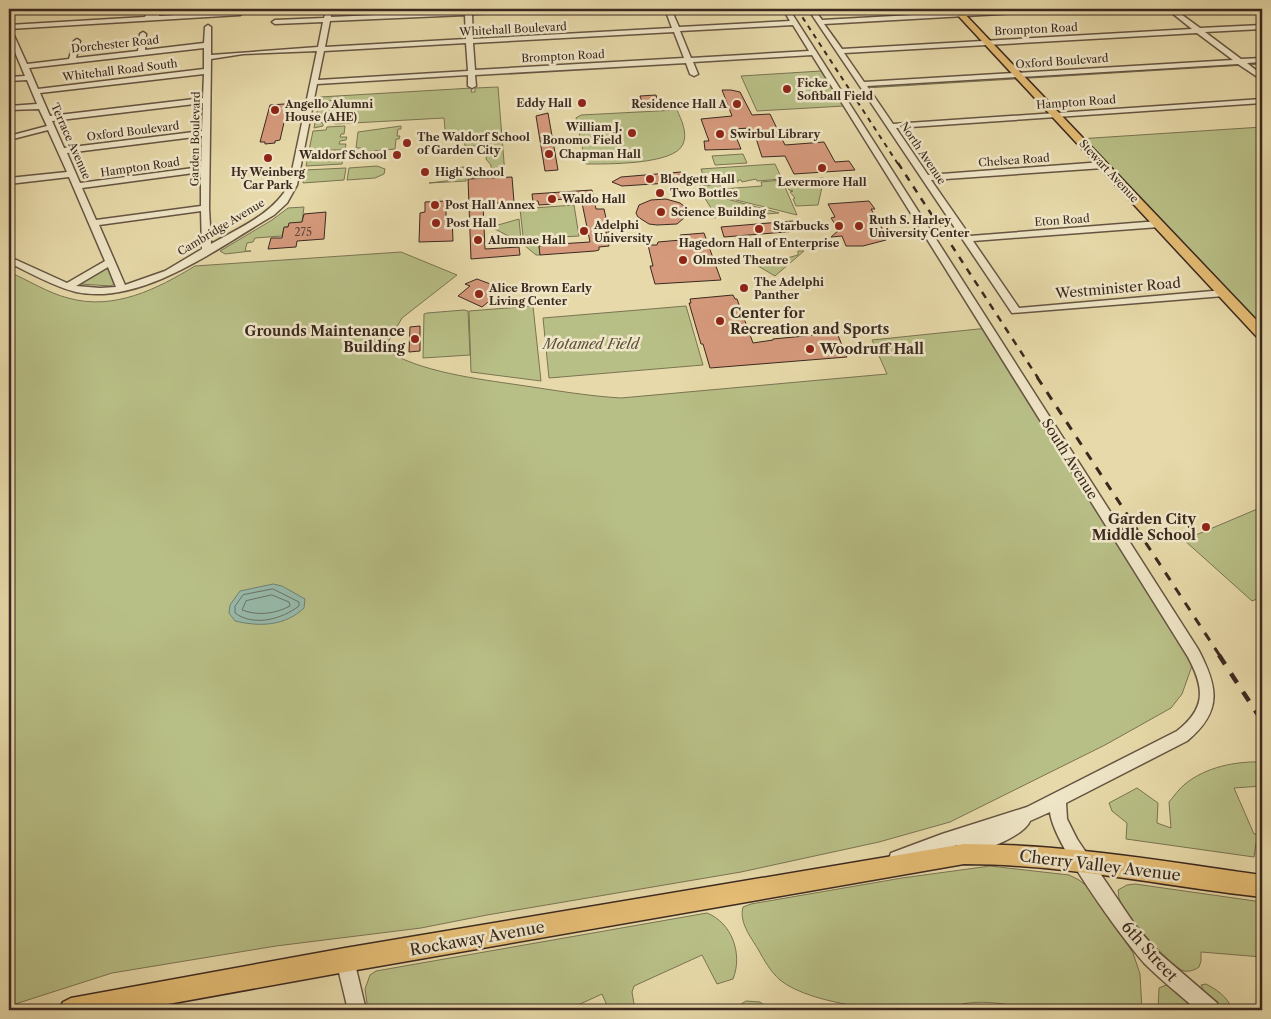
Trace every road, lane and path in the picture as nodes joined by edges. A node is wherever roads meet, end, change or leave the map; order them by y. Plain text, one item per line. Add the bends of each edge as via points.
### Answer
1 (151, 9) edge
2 (159, 9) edge
3 (329, 9) edge
4 (544, 9) edge
5 (668, 9) edge
6 (786, 9) edge
7 (811, 9) edge
8 (1055, 9) edge
9 (1170, 9) edge
10 (469, 11) edge
11 (958, 11) edge
12 (240, 13) dead end
13 (151, 19) junction
14 (326, 20) junction
15 (275, 22) dead end
16 (820, 22) junction
17 (795, 23) junction
18 (208, 27) dead end
19 (1262, 27) edge
20 (9, 29) edge
21 (676, 30) junction
22 (1198, 30) junction
23 (143, 34) dead end
24 (77, 41) dead end
25 (470, 41) junction
26 (988, 43) junction
27 (208, 45) junction
28 (321, 49) junction
29 (840, 51) junction
30 (9, 52) edge
31 (18, 52) junction
32 (141, 53) junction
33 (814, 53) junction
34 (208, 57) junction
35 (72, 60) junction
36 (689, 60) junction
37 (1262, 60) edge
38 (1242, 63) junction
39 (1262, 64) edge
40 (24, 66) junction
41 (208, 71) junction
42 (471, 73) junction
43 (694, 74) dead end
44 (1020, 77) junction
45 (30, 78) junction
46 (1262, 78) edge
47 (9, 79) edge
48 (314, 82) junction
49 (472, 86) dead end
50 (864, 86) junction
51 (36, 91) junction
52 (207, 100) junction
53 (1262, 101) edge
54 (43, 106) junction
55 (9, 108) edge
56 (1056, 115) junction
57 (50, 123) junction
58 (891, 126) junction
59 (207, 133) junction
60 (9, 138) edge
61 (62, 151) junction
62 (1103, 165) junction
63 (206, 169) junction
64 (71, 174) junction
65 (926, 178) junction
66 (9, 181) edge
67 (77, 186) junction
68 (205, 208) junction
69 (94, 223) junction
70 (1159, 224) junction
71 (967, 239) junction
72 (207, 251) junction
73 (9, 260) edge
74 (110, 262) junction
75 (68, 286) junction
76 (122, 289) junction
77 (1224, 293) junction
78 (1016, 311) joint
79 (1262, 334) edge
80 (1059, 798) junction
81 (1030, 814) junction
82 (938, 857) junction
83 (1082, 861) junction
84 (884, 867) junction
85 (1262, 886) edge
86 (346, 960) junction
87 (71, 1010) edge
88 (357, 1010) edge
89 (1210, 1010) edge

1 - 13 street via 148,16
2 - 13 street
3 - 14 street, Cambridge Avenue
4 - 10 street
5 - 21 street
6 - 17 street, South Avenue
7 - 16 street, North Avenue
8 - 11 street
9 - 22 street
10 - 14 street
10 - 25 street
11 - 16 street
11 - 26 main road, Stewart Avenue
12 - 13 street
13 - 20 street
14 - 15 street
14 - 28 street, Cambridge Avenue
16 - 29 street, North Avenue
17 - 21 street, Whitehall Boulevard
17 - 33 street, South Avenue
18 - 27 street, Garden Boulevard
19 - 22 street, Brompton Road
20 - 31 street, Terrace Avenue
21 - 25 street, Whitehall Boulevard
21 - 36 street
22 - 26 street, Brompton Road
22 - 38 street
23 - 32 street
24 - 35 street
25 - 28 street, Whitehall Boulevard
25 - 42 street
26 - 29 street, Brompton Road
26 - 44 main road, Stewart Avenue
27 - 32 street, Dorchester Road
27 - 34 street, Garden Boulevard
28 - 34 street, Whitehall Boulevard
28 - 48 street, Cambridge Avenue
29 - 50 street, North Avenue
30 - 31 street
31 - 40 street, Terrace Avenue
32 - 35 street, Dorchester Road
33 - 36 street, Brompton Road
33 - 80 street, South Avenue via 1193,653 1206,680 1207,707 1194,727
34 - 41 street, Garden Boulevard
35 - 40 street, Dorchester Road
36 - 42 street, Brompton Road
36 - 43 street
37 - 38 street, Oxford Boulevard
38 - 39 street, Oxford Boulevard
38 - 44 street, Oxford Boulevard
38 - 46 street
40 - 45 street, Terrace Avenue
41 - 51 street, Whitehall Road South
41 - 52 street, Garden Boulevard
42 - 48 street, Brompton Road
42 - 49 street
44 - 50 street, Oxford Boulevard
44 - 56 main road, Stewart Avenue
45 - 47 street
45 - 51 street, Terrace Avenue
48 - 72 street, Cambridge Avenue via 289,194 265,218
50 - 58 street, North Avenue
51 - 54 street, Terrace Avenue
52 - 57 street
52 - 59 street, Garden Boulevard
53 - 56 street, Hampton Road
54 - 55 street
54 - 57 street, Terrace Avenue
56 - 58 street, Hampton Road
56 - 62 main road, Stewart Avenue
57 - 60 street
57 - 61 street, Terrace Avenue
58 - 65 street, North Avenue
59 - 61 street, Oxford Boulevard
59 - 63 street, Garden Boulevard
61 - 64 street, Terrace Avenue
62 - 65 street, Chelsea Road
62 - 70 main road, Stewart Avenue
63 - 67 street, Hampton Road
63 - 68 street, Garden Boulevard
64 - 66 street
64 - 67 street, Terrace Avenue
65 - 71 street, North Avenue
67 - 69 street, Terrace Avenue
68 - 69 street
68 - 72 street, Garden Boulevard
69 - 74 street, Terrace Avenue
70 - 71 street, Eton Road
70 - 77 main road, Stewart Avenue
71 - 78 street, North Avenue
72 - 76 street, Cambridge Avenue via 151,281
73 - 75 street, Cambridge Avenue
74 - 75 street
74 - 76 street, Terrace Avenue
75 - 76 street, Cambridge Avenue via 87,290
77 - 78 street, Westminister Road
77 - 79 main road, Stewart Avenue
80 - 81 street, South Avenue
80 - 83 street via 1059,819
81 - 82 street, Rockaway Avenue via 986,842
81 - 84 street, Rockaway Avenue via 927,847
82 - 83 main road, Cherry Valley Avenue via 986,853
82 - 84 main road, Rockaway Avenue
83 - 85 main road, Cherry Valley Avenue
83 - 89 street, 6th Street via 1131,934 1153,959
84 - 86 main road, Rockaway Avenue
86 - 87 main road, Rockaway Avenue
86 - 88 street

